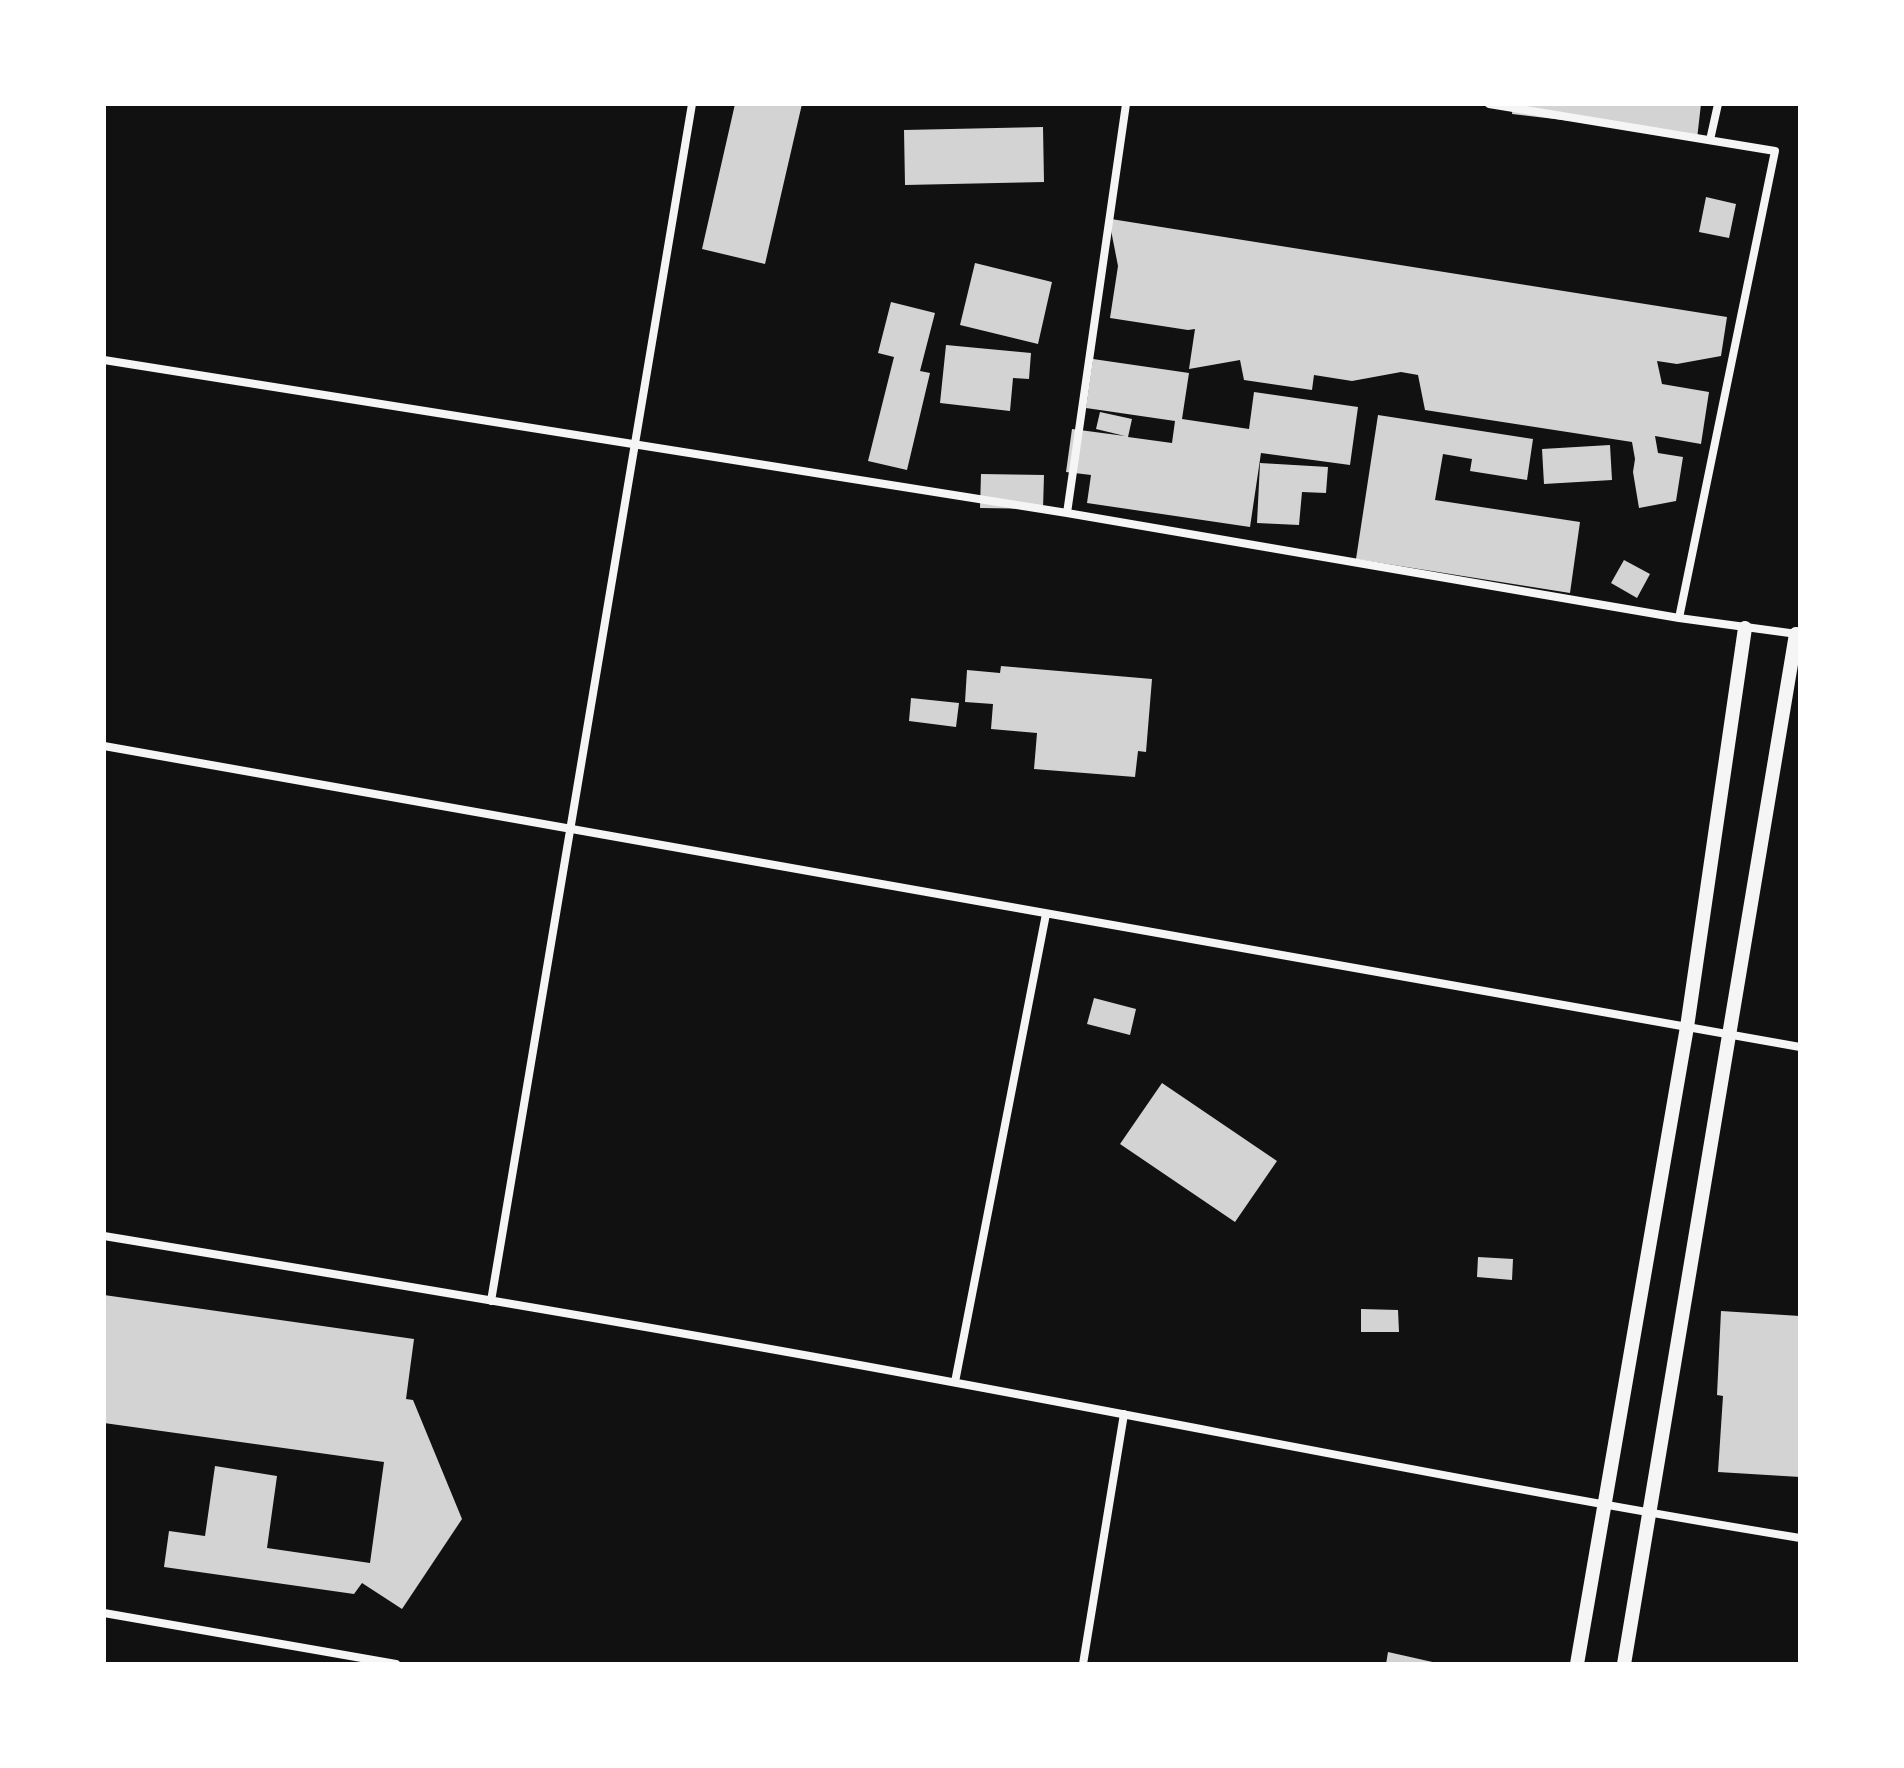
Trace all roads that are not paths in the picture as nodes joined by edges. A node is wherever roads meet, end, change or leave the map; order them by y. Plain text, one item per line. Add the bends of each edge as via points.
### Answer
1 (692, 104) edge
2 (1126, 104) edge
3 (1489, 104) edge
4 (1718, 104) edge
5 (1710, 140) junction
6 (104, 360) edge
7 (635, 444) junction
8 (1067, 513) junction
9 (1679, 618) junction
10 (1745, 628) junction
11 (1798, 634) edge
12 (104, 746) edge
13 (570, 829) junction
14 (1046, 914) junction
15 (1687, 1027) junction
16 (1729, 1034) junction
17 (1800, 1047) edge
18 (104, 1236) edge
19 (491, 1301) junction
20 (955, 1382) junction
21 (1124, 1414) junction
22 (1605, 1506) junction
23 (1649, 1514) junction
24 (1800, 1538) edge
25 (105, 1616) edge
26 (396, 1664) edge
27 (1083, 1664) edge
28 (1577, 1664) edge
29 (1624, 1664) edge

1 - 7 street
2 - 8 street
3 - 5 street
4 - 5 street
5 - 9 street via 1775,151
6 - 7 street
7 - 8 street
7 - 13 street
8 - 9 street
9 - 10 street
10 - 11 street
10 - 15 street
11 - 16 street
12 - 13 street
13 - 14 street
13 - 19 street
14 - 15 street
14 - 20 street
15 - 16 street
15 - 22 street
16 - 17 street
16 - 23 street
18 - 19 street
19 - 20 street
20 - 21 street
21 - 22 street
21 - 27 street
22 - 23 street
22 - 28 street
23 - 24 street
23 - 29 street
25 - 26 street

